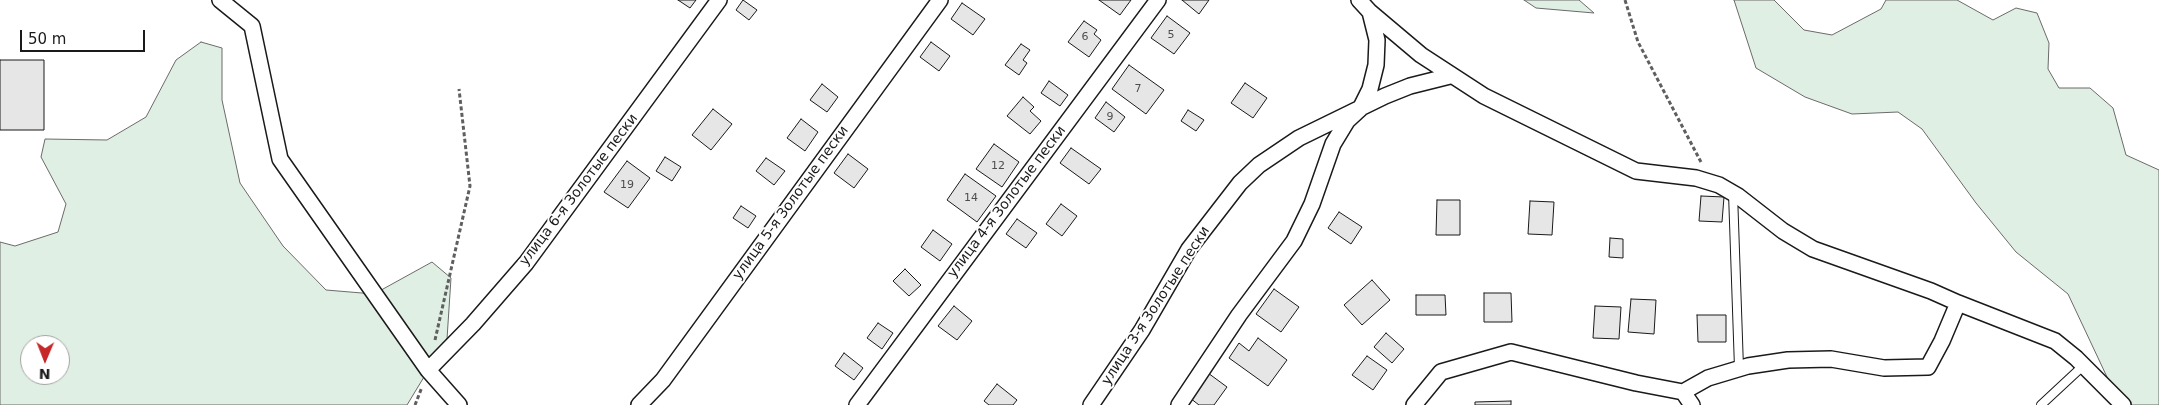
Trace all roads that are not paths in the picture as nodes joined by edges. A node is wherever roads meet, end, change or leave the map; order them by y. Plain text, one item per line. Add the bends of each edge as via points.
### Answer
1 (220, 0) edge
2 (719, 0) edge
3 (940, 0) edge
4 (1158, 0) edge
5 (1358, 0) edge
6 (1370, 12) junction
7 (1450, 76) junction
8 (1360, 109) junction
9 (1734, 194) junction
10 (1958, 303) junction
11 (2084, 365) junction
12 (1739, 368) junction
13 (428, 370) junction
14 (1683, 392) junction
15 (459, 405) edge
16 (639, 405) edge
17 (857, 405) edge
18 (1091, 405) edge
19 (1179, 405) edge
20 (1414, 405) edge
21 (1692, 405) edge
22 (2041, 405) edge
23 (2123, 405) edge

1 - 13 street via 252,26 280,159
2 - 13 street, улица 6-я Золотые пески via 526,262
3 - 16 street, улица 5-я Золотые пески via 662,380
4 - 17 street, улица 4-я Золотые пески
5 - 6 street
6 - 7 street
6 - 8 street via 1377,40 1376,65 1370,89
7 - 8 street, улица 3-я Золотые пески via 1410,86
7 - 9 street via 1636,171 1696,178
8 - 18 street, улица 3-я Золотые пески via 1274,153 1240,183 1186,254 1142,330
8 - 19 street via 1347,121 1333,144 1312,204 1294,241 1239,315
9 - 10 street via 1813,249
9 - 12 lane
10 - 11 street via 2055,342
10 - 12 street via 1928,366 1884,368 1831,359 1788,360
11 - 22 lane
11 - 23 street
12 - 14 street via 1708,378
13 - 15 street
14 - 20 street via 1511,352 1441,372
14 - 21 street

